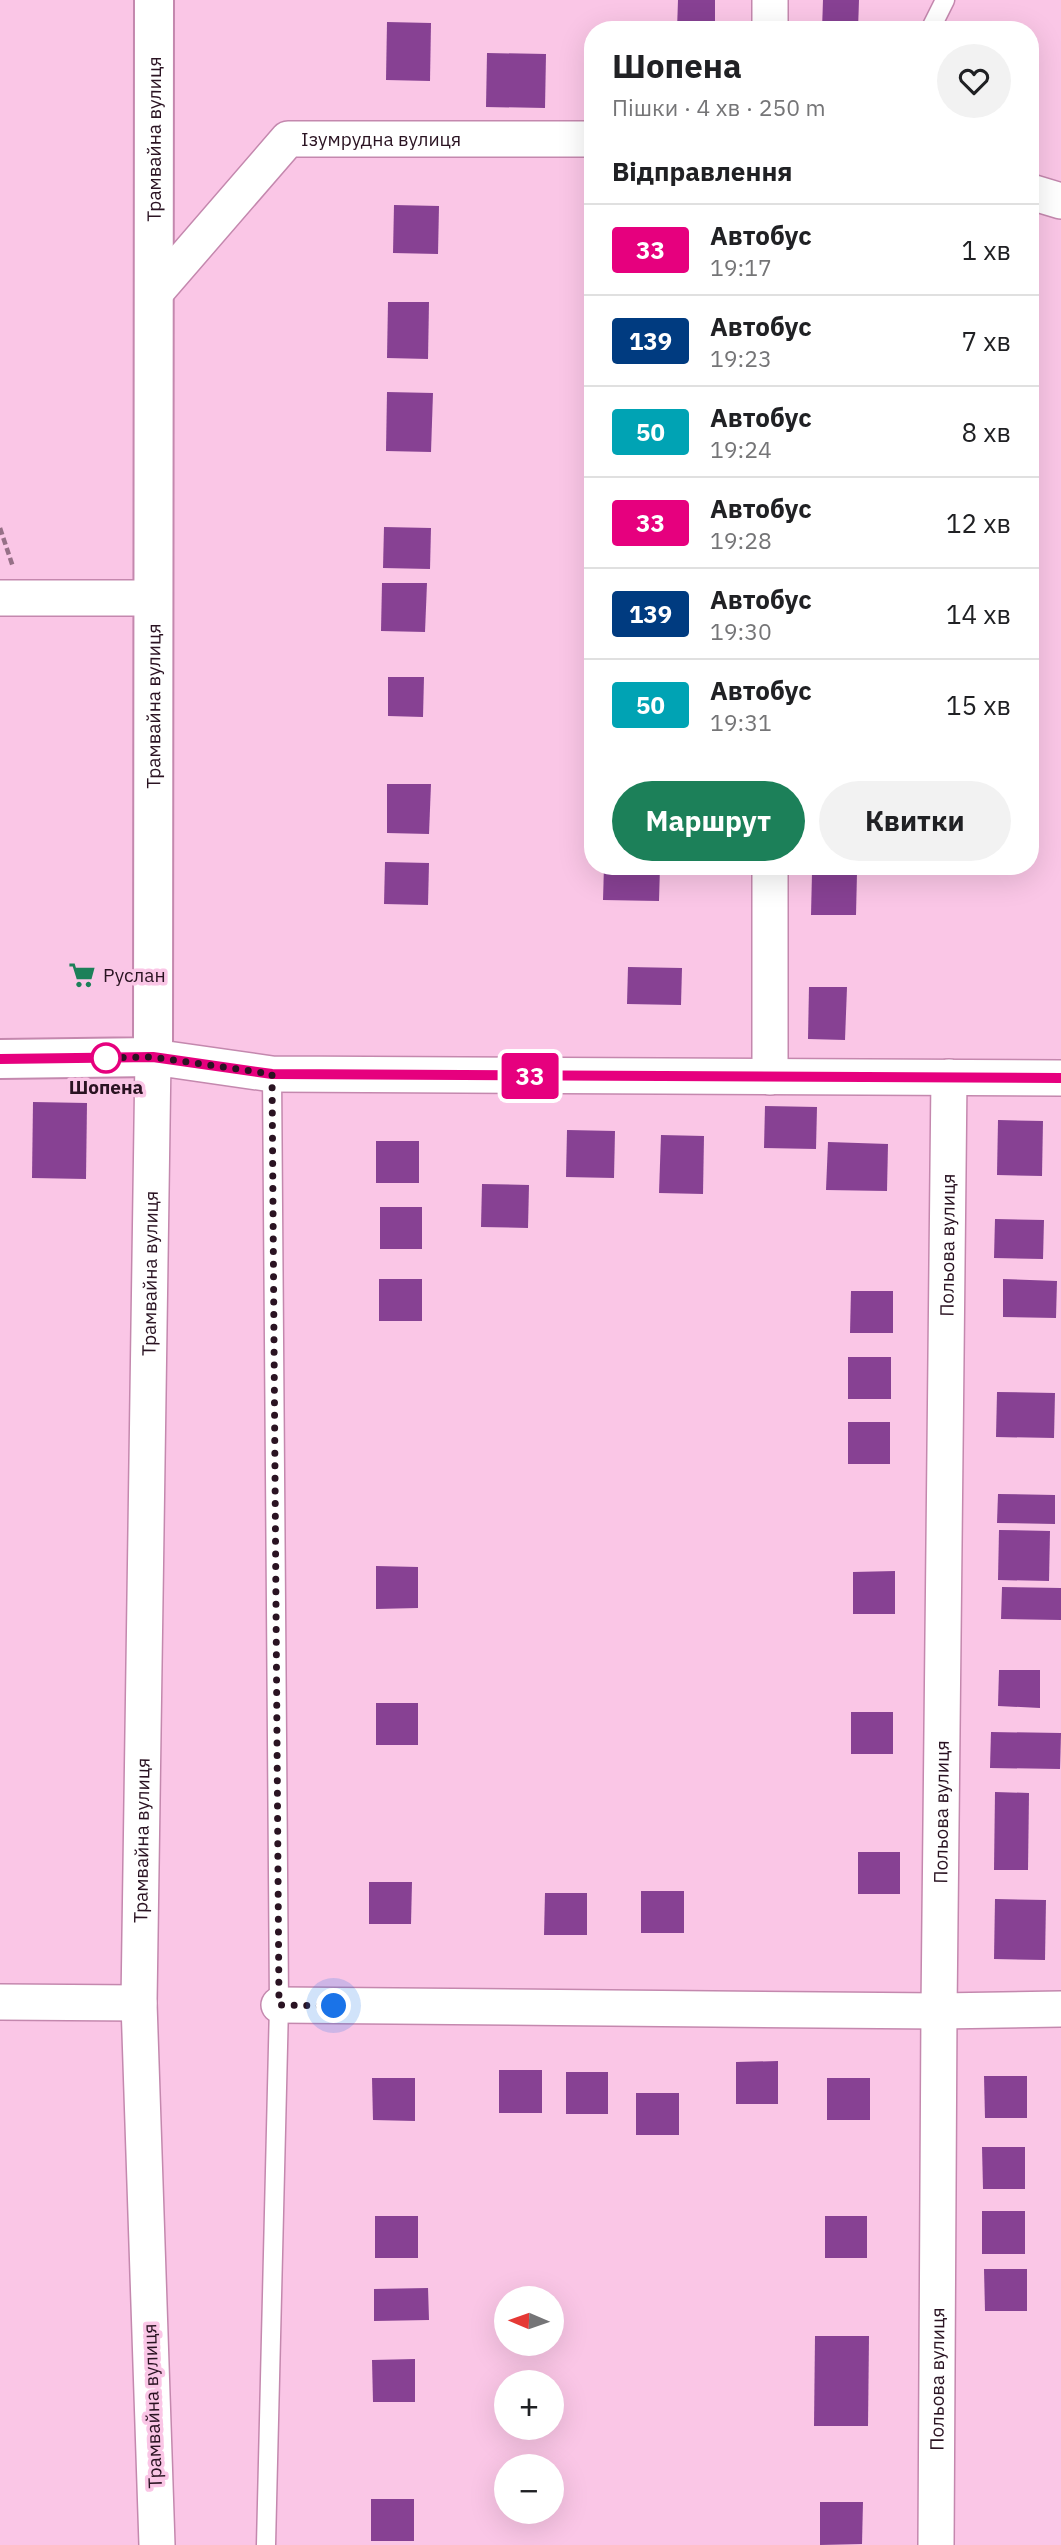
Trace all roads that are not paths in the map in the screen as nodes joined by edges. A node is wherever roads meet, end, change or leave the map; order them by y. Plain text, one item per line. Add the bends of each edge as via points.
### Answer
1 (154, 0) edge
2 (770, 0) edge
3 (945, 0) edge
4 (770, 21) edge
5 (934, 21) edge
6 (584, 139) edge
7 (1039, 194) edge
8 (1061, 201) edge
9 (154, 294) junction
10 (0, 598) edge
11 (154, 598) junction
12 (770, 875) edge
13 (153, 1057) junction
14 (0, 1059) edge
15 (272, 1074) junction
16 (770, 1077) junction
17 (949, 1077) junction
18 (1061, 1078) edge
19 (0, 2002) edge
20 (139, 2003) junction
21 (279, 2005) junction
22 (1061, 2009) edge
23 (939, 2011) junction
24 (157, 2545) edge
25 (266, 2545) edge
26 (936, 2545) edge

1 - 9 street, Трамвайна вулиця
2 - 4 street
3 - 5 lane
6 - 9 street, Ізумрудна вулиця via 288,139
7 - 8 street
9 - 11 street, Трамвайна вулиця
10 - 11 street
11 - 13 street, Трамвайна вулиця
12 - 16 street
13 - 14 street
13 - 15 street
13 - 20 street, Трамвайна вулиця
15 - 16 street
15 - 21 lane
16 - 17 street
17 - 18 street
17 - 23 street, Польова вулиця
19 - 20 street
20 - 24 street, Трамвайна вулиця
21 - 23 street
21 - 25 lane
22 - 23 street
23 - 26 street, Польова вулиця

